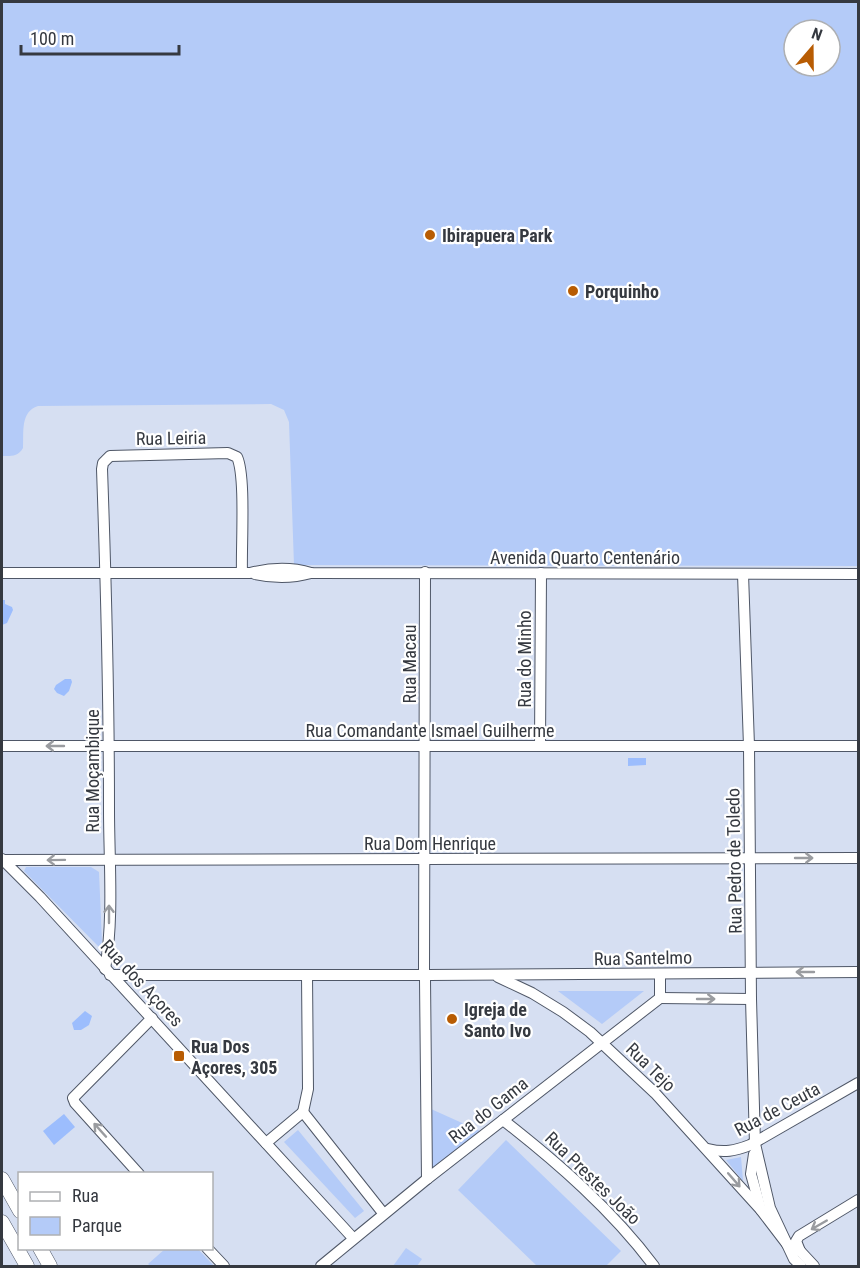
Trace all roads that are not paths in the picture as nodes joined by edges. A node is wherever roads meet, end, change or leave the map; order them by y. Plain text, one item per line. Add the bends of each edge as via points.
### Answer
1 (426, 572) junction
2 (2, 573) edge
3 (106, 573) junction
4 (246, 573) junction
5 (541, 573) junction
6 (743, 574) junction
7 (858, 574) edge
8 (2, 746) edge
9 (109, 746) junction
10 (425, 746) junction
11 (540, 746) junction
12 (749, 746) junction
13 (858, 746) edge
14 (750, 858) junction
15 (858, 858) edge
16 (109, 859) junction
17 (425, 859) junction
18 (2, 860) edge
19 (107, 972) junction
20 (752, 972) junction
21 (858, 972) edge
22 (660, 974) junction
23 (307, 975) junction
24 (424, 975) junction
25 (495, 976) junction
26 (660, 999) junction
27 (751, 999) junction
28 (152, 1018) junction
29 (602, 1043) junction
30 (858, 1083) edge
31 (303, 1112) junction
32 (503, 1120) junction
33 (266, 1143) junction
34 (755, 1145) junction
35 (708, 1149) junction
36 (138, 1172) edge
37 (2, 1179) edge
38 (427, 1179) junction
39 (858, 1200) edge
40 (18, 1207) edge
41 (766, 1209) junction
42 (383, 1213) junction
43 (2, 1222) edge
44 (799, 1236) junction
45 (353, 1238) junction
46 (787, 1244) junction
47 (41, 1250) edge
48 (209, 1250) edge
49 (800, 1251) junction
50 (27, 1266) edge
51 (50, 1266) edge
52 (224, 1266) edge
53 (321, 1266) edge
54 (654, 1266) edge
55 (801, 1266) edge
56 (814, 1266) edge

1 - 4 street, Avenida Quarto Centenário via 311,573 278,569
1 - 5 street, Avenida Quarto Centenário
1 - 10 street, Rua Macau
2 - 3 street, Avenida Quarto Centenário
3 - 4 street, Avenida Quarto Centenário
3 - 4 street, Rua Leiria via 102,469 105,459 228,453 240,462
3 - 9 street, Rua Moçambique
5 - 6 street, Avenida Quarto Centenário
5 - 11 street, Rua do Minho
6 - 7 street, Avenida Quarto Centenário via 822,579
6 - 12 street, Rua Pedro de Toledo
9 -> 8 street, Rua Comandante Ismael Guilherme
9 - 10 street, Rua Comandante Ismael Guilherme
9 - 16 street, Rua Moçambique
10 - 11 street, Rua Comandante Ismael Guilherme
10 - 17 street, Rua Macau
11 - 12 street, Rua Comandante Ismael Guilherme
12 - 13 street, Rua Comandante Ismael Guilherme
12 - 14 street, Rua Pedro de Toledo
14 -> 15 street, Rua Dom Henrique
14 - 17 street, Rua Dom Henrique
14 - 20 street, Rua Pedro de Toledo
16 - 17 street, Rua Dom Henrique
16 -> 18 street, Rua Dom Henrique
19 -> 16 street, Rua Moçambique
17 - 24 street, Rua Macau
18 - 19 street, Rua dos Açores
19 - 23 street, Rua Santelmo
19 - 28 street, Rua dos Açores
21 -> 20 street, Rua Santelmo
20 - 22 street, Rua Santelmo
20 - 27 street, Rua Pedro de Toledo
22 - 25 street, Rua Santelmo
22 - 26 street
23 - 24 street, Rua Santelmo
23 - 31 street via 308,1089
24 - 25 street, Rua Santelmo
24 - 38 street, Rua Macau
25 - 29 street, Rua Tejo via 563,1012
26 -> 27 street
26 - 29 street, Rua do Gama
27 - 34 street, Rua Pedro de Toledo
28 - 33 street, Rua dos Açores
36 -> 28 street via 73,1098
29 - 32 street, Rua do Gama
29 - 35 street, Rua Tejo
30 - 34 street, Rua de Ceuta
31 - 33 street
31 - 42 street
32 - 38 street, Rua do Gama
32 - 54 street, Rua Prestes João via 570,1175 619,1223
33 - 45 street, Rua dos Açores
34 - 35 street, Rua de Ceuta via 731,1152
34 - 41 street, Rua Pedro de Toledo via 751,1174
35 -> 41 street, Rua Tejo
37 - 40 main road
38 - 42 street, Rua do Gama
39 -> 44 street
41 - 44 street via 788,1231
41 - 46 street, Rua Pedro de Toledo
42 - 45 street, Rua do Gama
43 - 50 main road
44 - 49 street via 796,1241
45 - 53 street, Rua do Gama
46 - 49 street, Rua Pedro de Toledo
46 - 55 street, Rua Pedro de Toledo
47 - 51 main road
48 - 52 street
49 - 56 street, Rua Pedro de Toledo

